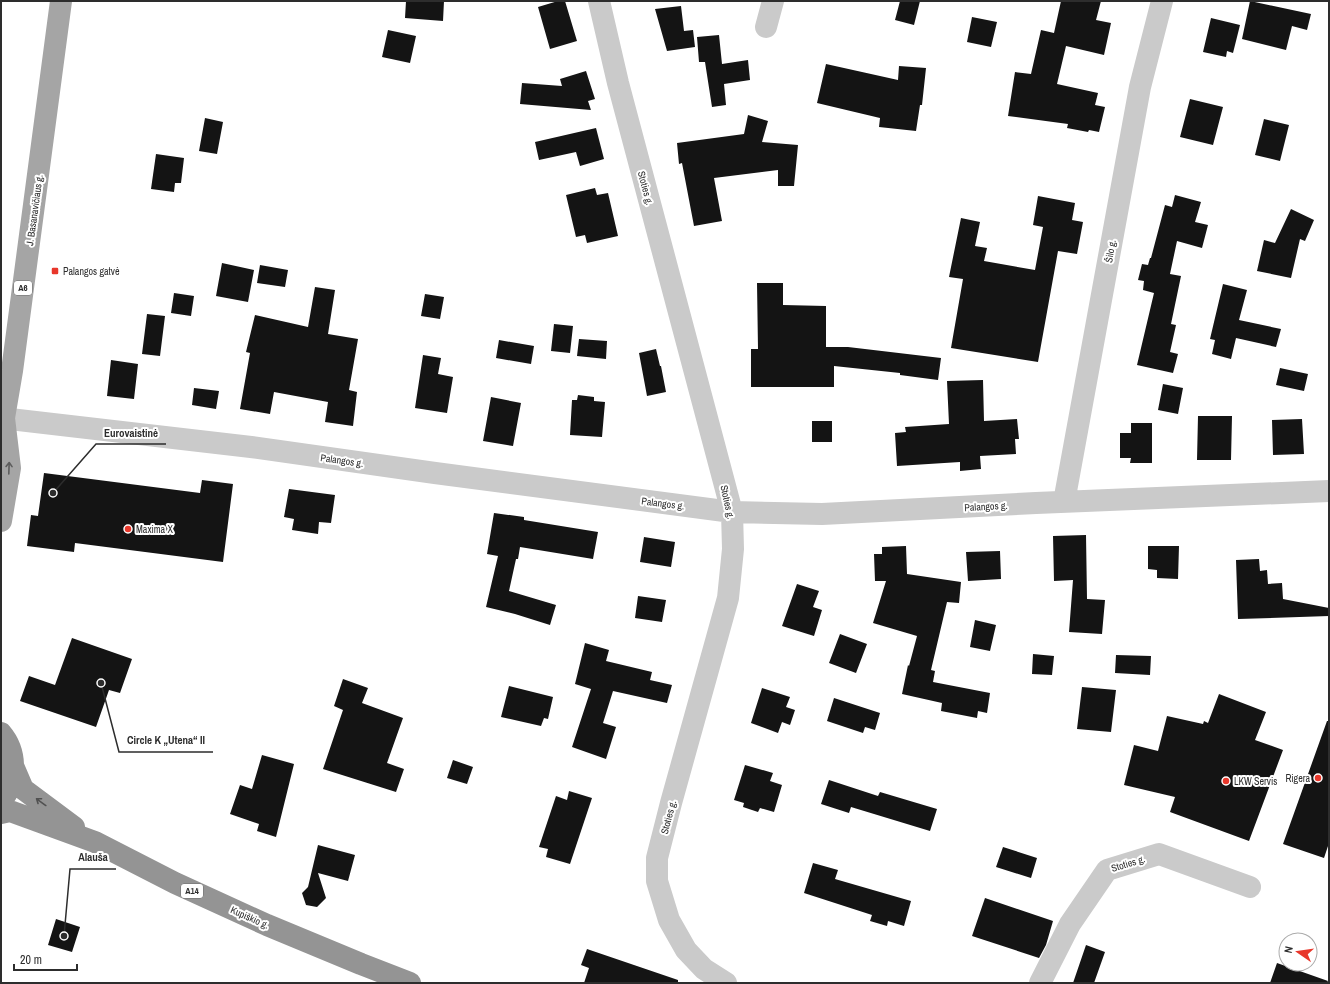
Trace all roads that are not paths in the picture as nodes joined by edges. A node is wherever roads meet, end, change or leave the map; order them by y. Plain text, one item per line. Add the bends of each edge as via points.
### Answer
1 (61, 1) edge
2 (599, 1) edge
3 (772, 1) edge
4 (1162, 1) edge
5 (766, 27) dead end
6 (2, 422) edge
7 (1329, 491) edge
8 (1064, 502) junction
9 (732, 512) junction
10 (1, 521) edge
11 (1, 733) edge
12 (14, 768) junction
13 (1, 802) edge
14 (1, 813) edge
15 (95, 842) junction
16 (1250, 887) dead end
17 (410, 983) edge
18 (726, 983) edge
19 (1040, 983) edge

1 - 6 main road, J. Basanavičiaus g. / A6 via 28,258
2 - 9 street, Stoties g. via 618,82
3 - 5 street
4 - 8 street, Šilo g. via 1140,87
6 - 9 street, Palangos g. via 251,447
10 -> 6 main road, J. Basanavičiaus g. / A6 via 10,468
7 - 8 street, Palangos g.
8 - 9 street, Palangos g. via 822,514
9 - 18 street, Stoties g. via 733,549 728,598 657,858 657,881 669,920 686,950 704,969
11 - 12 highway via 12,752
12 - 13 highway via 12,782
15 -> 12 highway, Kupiškio g. / A14 via 23,789
14 - 15 highway, Kupiškio g. / A14 via 10,811
15 - 17 highway, Kupiškio g. / A14 via 175,883 267,925
16 - 19 street, Stoties g. via 1159,854 1106,870 1070,924

